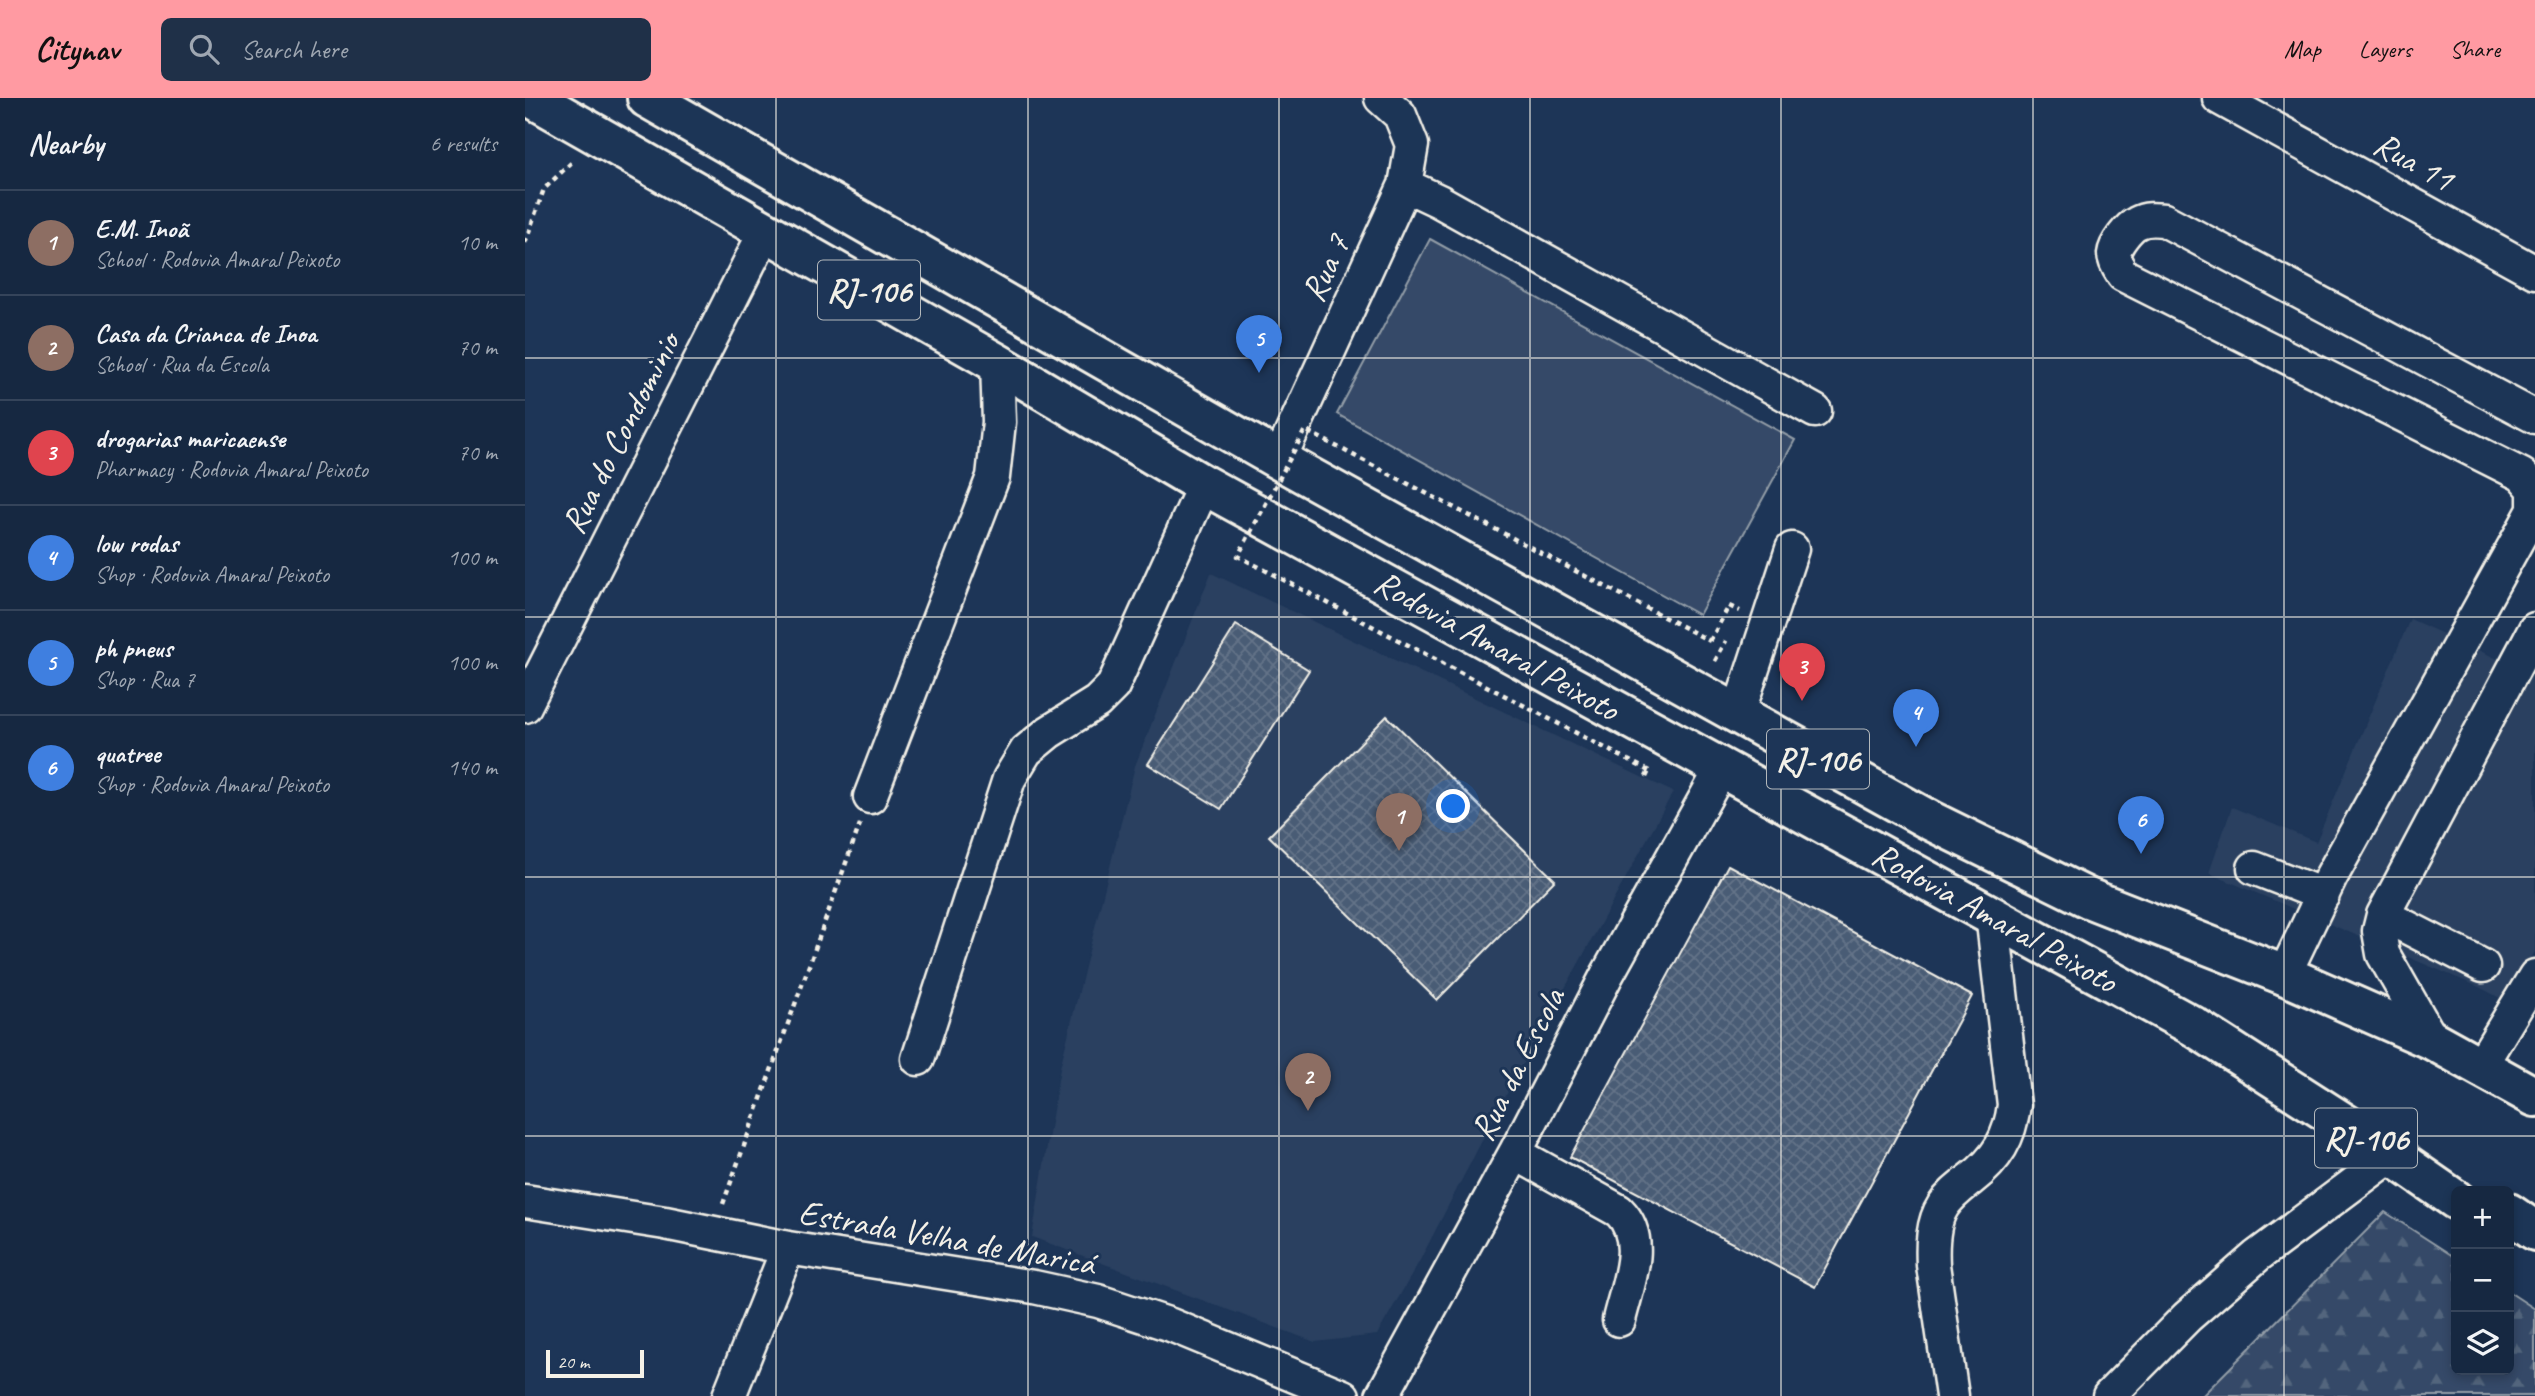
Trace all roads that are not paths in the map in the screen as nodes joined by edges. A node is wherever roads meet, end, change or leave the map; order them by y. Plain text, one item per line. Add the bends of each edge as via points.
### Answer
1 (532, 98) edge
2 (647, 98) edge
3 (1381, 98) edge
4 (2219, 98) edge
5 (1405, 185) junction
6 (765, 232) junction
7 (2535, 272) edge
8 (997, 363) junction
9 (1815, 411) dead end
10 (2535, 417) edge
11 (1279, 460) junction
12 (1204, 485) junction
13 (1793, 549) dead end
14 (2535, 629) edge
15 (525, 706) edge
16 (1738, 715) junction
17 (1722, 768) junction
18 (870, 797) road end
19 (2254, 868) dead end
20 (2323, 895) junction
21 (1992, 914) junction
22 (2383, 915) junction
23 (2483, 967) dead end
24 (2284, 975) junction
25 (2535, 976) edge
26 (2432, 1040) junction
27 (918, 1059) dead end
28 (2487, 1072) junction
29 (2535, 1097) edge
30 (2535, 1124) edge
31 (2355, 1130) junction
32 (1515, 1153) junction
33 (2391, 1156) junction
34 (2470, 1186) edge
35 (2451, 1197) edge
36 (525, 1201) edge
37 (2514, 1216) edge
38 (2535, 1230) edge
39 (2514, 1238) edge
40 (788, 1248) junction
41 (2535, 1253) edge
42 (1619, 1320) dead end
43 (729, 1396) edge
44 (1343, 1396) edge
45 (1382, 1396) edge
46 (1952, 1396) edge
47 (2109, 1396) edge

1 - 6 highway, Rodovia Amaral Peixoto / RJ-106
2 - 11 highway, Rodovia Amaral Peixoto / RJ-106
3 - 5 street, Rua 7 via 1400,115 1412,145
4 - 7 street, Rua 11
5 - 9 street
5 - 11 street, Rua 7
6 - 8 highway, Rodovia Amaral Peixoto / RJ-106
6 - 15 street, Rua do Condominio
8 - 12 highway, Rodovia Amaral Peixoto / RJ-106
8 - 18 street via 999,422 993,477
10 - 20 street via 2164,220 2135,223 2119,244 2115,254 2123,275 2522,475 2534,489 2533,510
11 - 16 highway, Rodovia Amaral Peixoto / RJ-106
12 - 17 highway, Rodovia Amaral Peixoto / RJ-106
12 - 27 street via 1113,686 1026,751 1009,779
13 - 16 street
14 - 22 street
16 - 24 highway, Rodovia Amaral Peixoto / RJ-106 via 1931,821 2088,898
17 - 21 highway, Rodovia Amaral Peixoto / RJ-106
17 - 32 street, Rua da Escola
19 - 20 street
20 - 24 street
21 - 31 highway, Rodovia Amaral Peixoto / RJ-106 via 2193,1026
21 - 46 street via 2014,1105 2000,1152 1942,1207 1936,1224 1933,1265
22 - 23 street
22 - 26 street via 2379,931 2383,954
24 - 26 highway, Rodovia Amaral Peixoto / RJ-106
25 - 28 street
26 - 28 highway, Rodovia Amaral Peixoto / RJ-106
28 - 29 highway, Rodovia Amaral Peixoto / RJ-106
28 - 30 highway
31 - 33 highway, Rodovia Amaral Peixoto / RJ-106
31 - 34 highway via 2401,1139
32 - 42 street via 1619,1210 1628,1220 1635,1247
32 - 45 street, Rua da Escola
33 - 35 highway, Rodovia Amaral Peixoto / RJ-106
33 - 47 street via 2257,1256 2187,1317
36 - 40 street, Estrada Velha de Maricá
37 - 38 highway
39 - 41 highway
40 - 43 street
40 - 44 street, Estrada Velha de Maricá via 1098,1301 1171,1325

